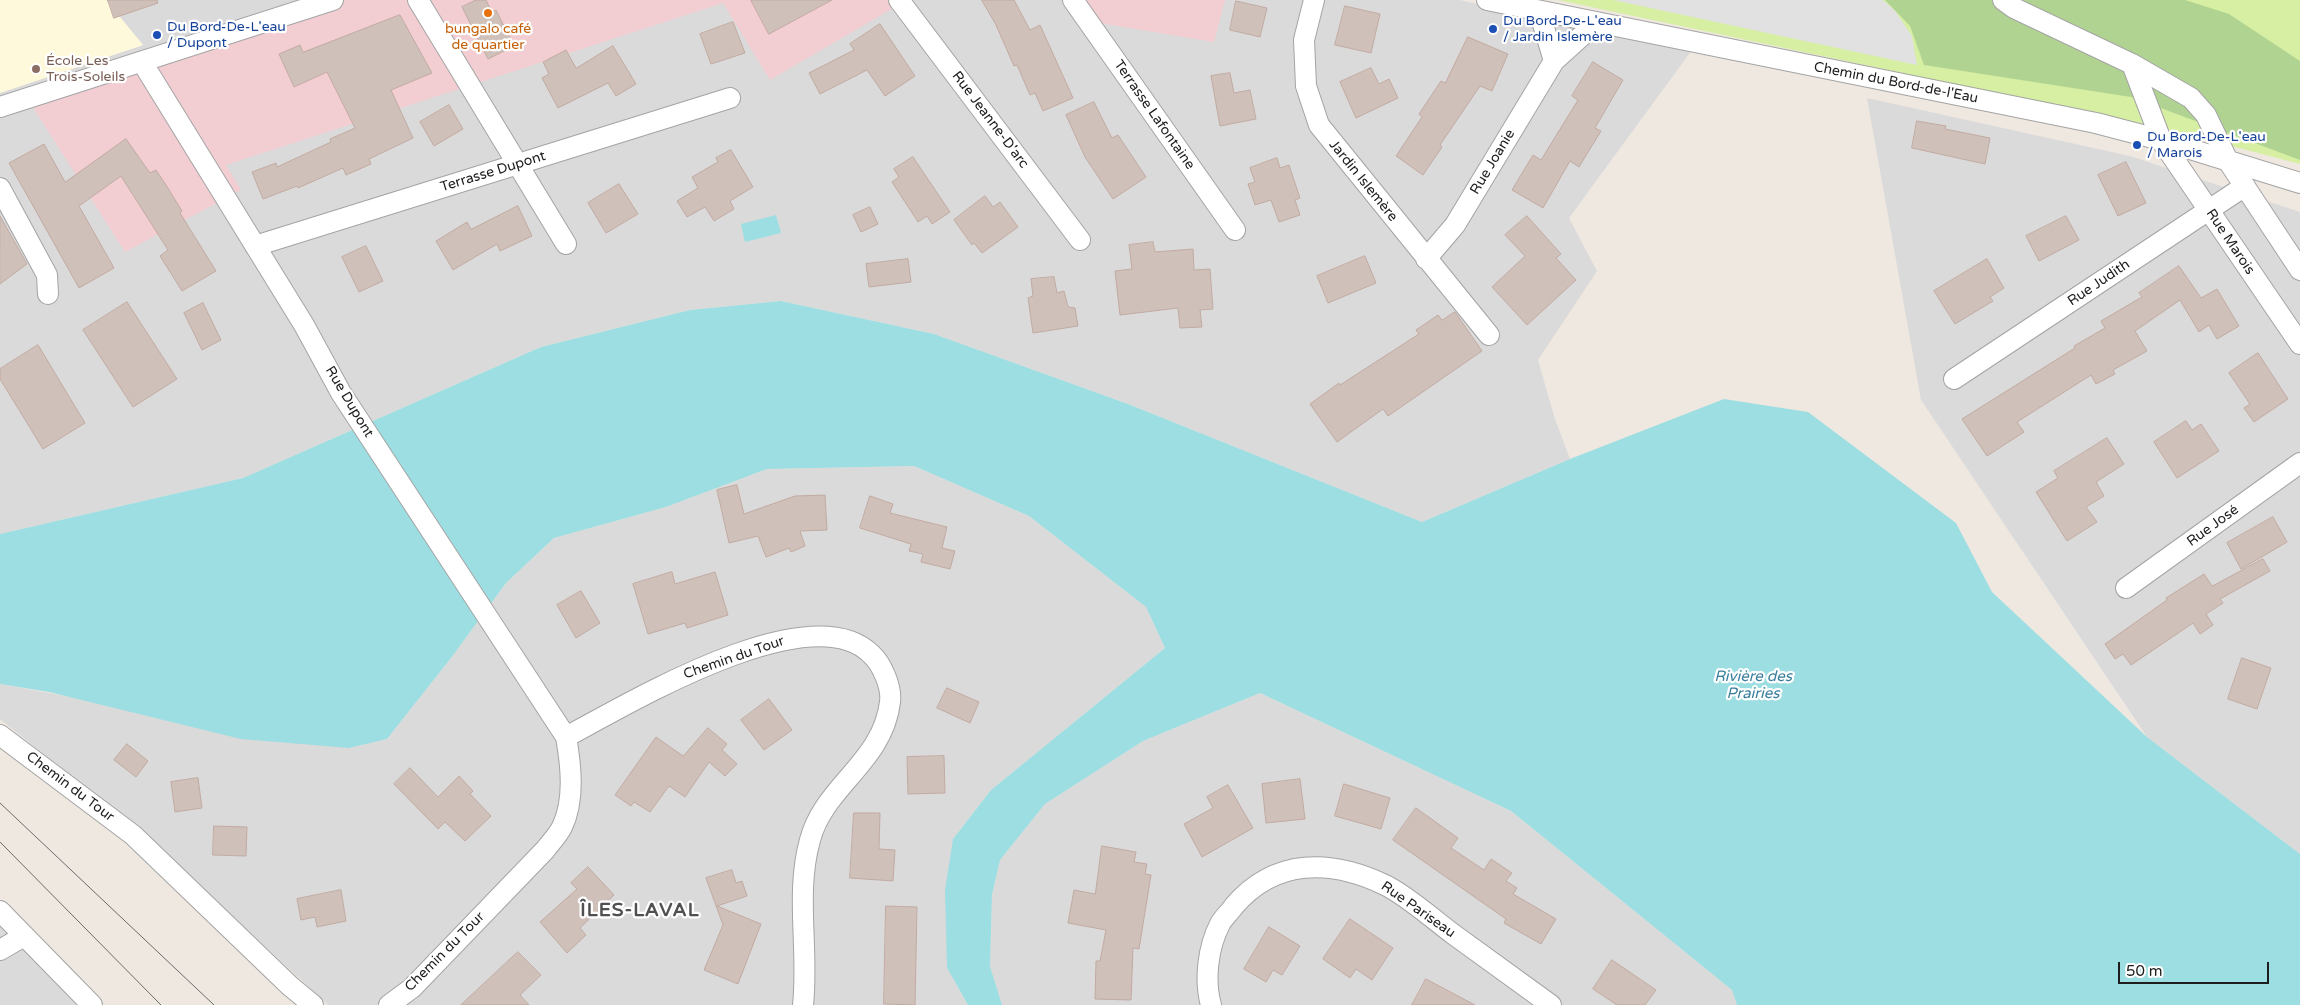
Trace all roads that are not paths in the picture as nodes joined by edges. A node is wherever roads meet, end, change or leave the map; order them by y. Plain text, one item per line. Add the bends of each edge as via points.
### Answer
1 (333, 0) edge
2 (418, 0) edge
3 (899, 0) edge
4 (1072, 0) edge
5 (1314, 0) edge
6 (1487, 0) edge
7 (2003, 0) edge
8 (297, 5) edge
9 (1539, 11) junction
10 (1596, 23) junction
11 (1554, 61) junction
12 (142, 62) junction
13 (2132, 64) junction
14 (730, 98) dead end
15 (0, 107) edge
16 (2161, 140) junction
17 (2228, 161) junction
18 (517, 164) junction
19 (2300, 183) edge
20 (2245, 186) junction
21 (0, 188) edge
22 (2209, 210) junction
23 (1235, 230) dead end
24 (1080, 240) dead end
25 (566, 244) dead end
26 (255, 246) junction
27 (1426, 259) junction
28 (2300, 270) edge
29 (48, 294) dead end
30 (1489, 335) dead end
31 (2300, 344) edge
32 (1954, 379) dead end
33 (2300, 463) edge
34 (2126, 588) dead end
35 (0, 735) edge
36 (566, 737) junction
37 (0, 911) edge
38 (24, 936) junction
39 (0, 950) edge
40 (92, 1005) edge
41 (313, 1005) edge
42 (390, 1005) edge
43 (803, 1005) edge
44 (1211, 1005) edge
45 (1550, 1005) edge

1 - 8 street
2 - 18 street
3 - 24 street, Rue Jeanne-D'arc
4 - 23 street, Terrasse Lafontaine
5 - 27 street, Jardin Islemère via 1304,40 1306,86 1319,125
6 - 9 street, Chemin du Bord-de-l'Eau
7 - 13 street
8 - 12 street
9 - 10 street, Chemin du Bord-de-l'Eau
9 - 11 street
10 - 11 street, Rue Joanie
10 - 16 street, Chemin du Bord-de-l'Eau via 2087,121
11 - 27 street, Rue Joanie via 1455,226
12 - 15 street
12 - 26 street, Rue Dupont
13 - 16 street, Rue Marois
13 - 17 street via 2191,98 2206,115
14 - 18 street, Terrasse Dupont
16 - 17 street, Chemin du Bord-de-l'Eau
16 - 22 street, Rue Marois
17 - 19 street, Chemin du Bord-de-l'Eau
17 - 20 street
18 - 25 street
18 - 26 street, Terrasse Dupont
20 - 22 street, Rue Judith
20 - 28 street
21 - 29 street via 47,275
22 - 31 street, Rue Marois
22 - 32 street, Rue Judith
26 - 36 street, Rue Dupont via 341,393
27 - 30 street, Jardin Islemère
33 - 34 street, Rue José
35 - 41 street, Chemin du Tour via 133,835
36 - 42 street, Chemin du Tour via 572,766 569,802 562,826 539,856 412,988
36 - 43 street, Chemin du Tour via 685,674 789,639 823,635 845,638 864,647 879,662 891,700 886,723 874,748 824,810 811,837 803,868 806,978
37 - 38 street
38 - 39 street
38 - 40 street
44 - 45 street, Rue Pariseau via 1208,995 1209,956 1220,923 1248,890 1276,873 1302,866 1354,872 1387,886

